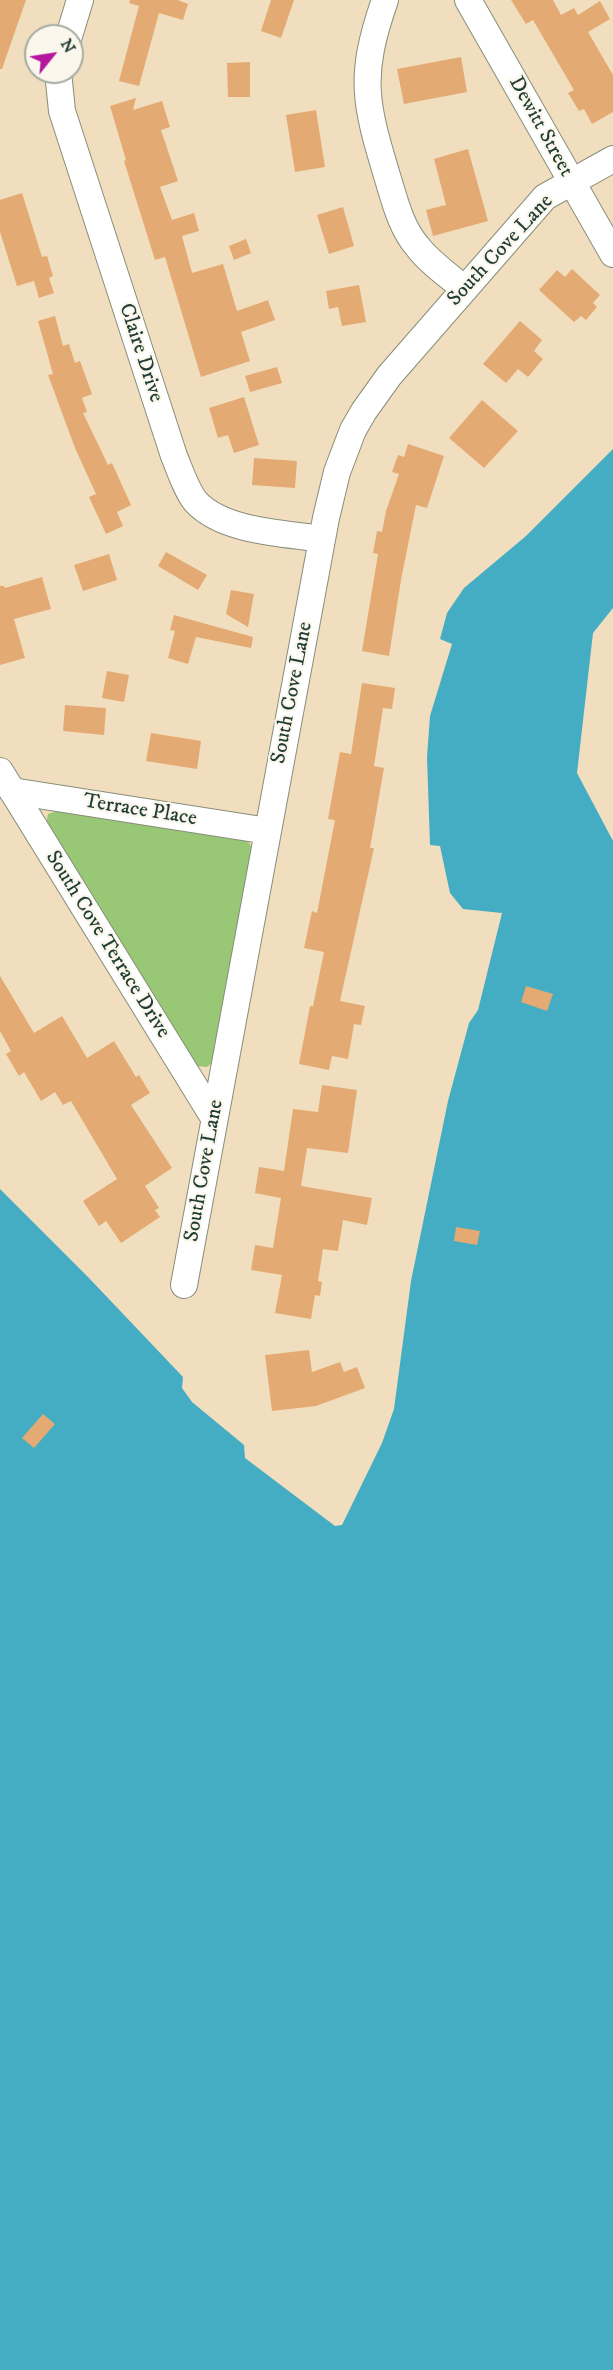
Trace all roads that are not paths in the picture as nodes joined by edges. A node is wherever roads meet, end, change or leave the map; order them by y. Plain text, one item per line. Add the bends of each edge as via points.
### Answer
1 (80, 0) edge
2 (385, 0) edge
3 (468, 0) edge
4 (73, 24) edge
5 (59, 84) edge
6 (613, 159) edge
7 (571, 183) junction
8 (613, 254) edge
9 (465, 289) junction
10 (322, 539) junction
11 (6, 781) edge
12 (268, 831) junction
13 (214, 1118) junction
14 (184, 1286) dead end

1 - 4 street
2 - 9 street via 367,66 371,122 407,231 424,254
3 - 7 street, Dewitt Street
5 - 10 street, Claire Drive via 62,111 174,456 195,500 209,513 242,527
6 - 7 street, South Cove Lane
7 - 8 street, Dewitt Street
7 - 9 street, South Cove Lane via 546,196
9 - 10 street, South Cove Lane via 401,362 358,421 337,472
10 - 12 street, South Cove Lane
11 - 12 street, Terrace Place
11 - 13 street, South Cove Terrace Drive
12 - 13 street, South Cove Lane
13 - 14 street, South Cove Lane

